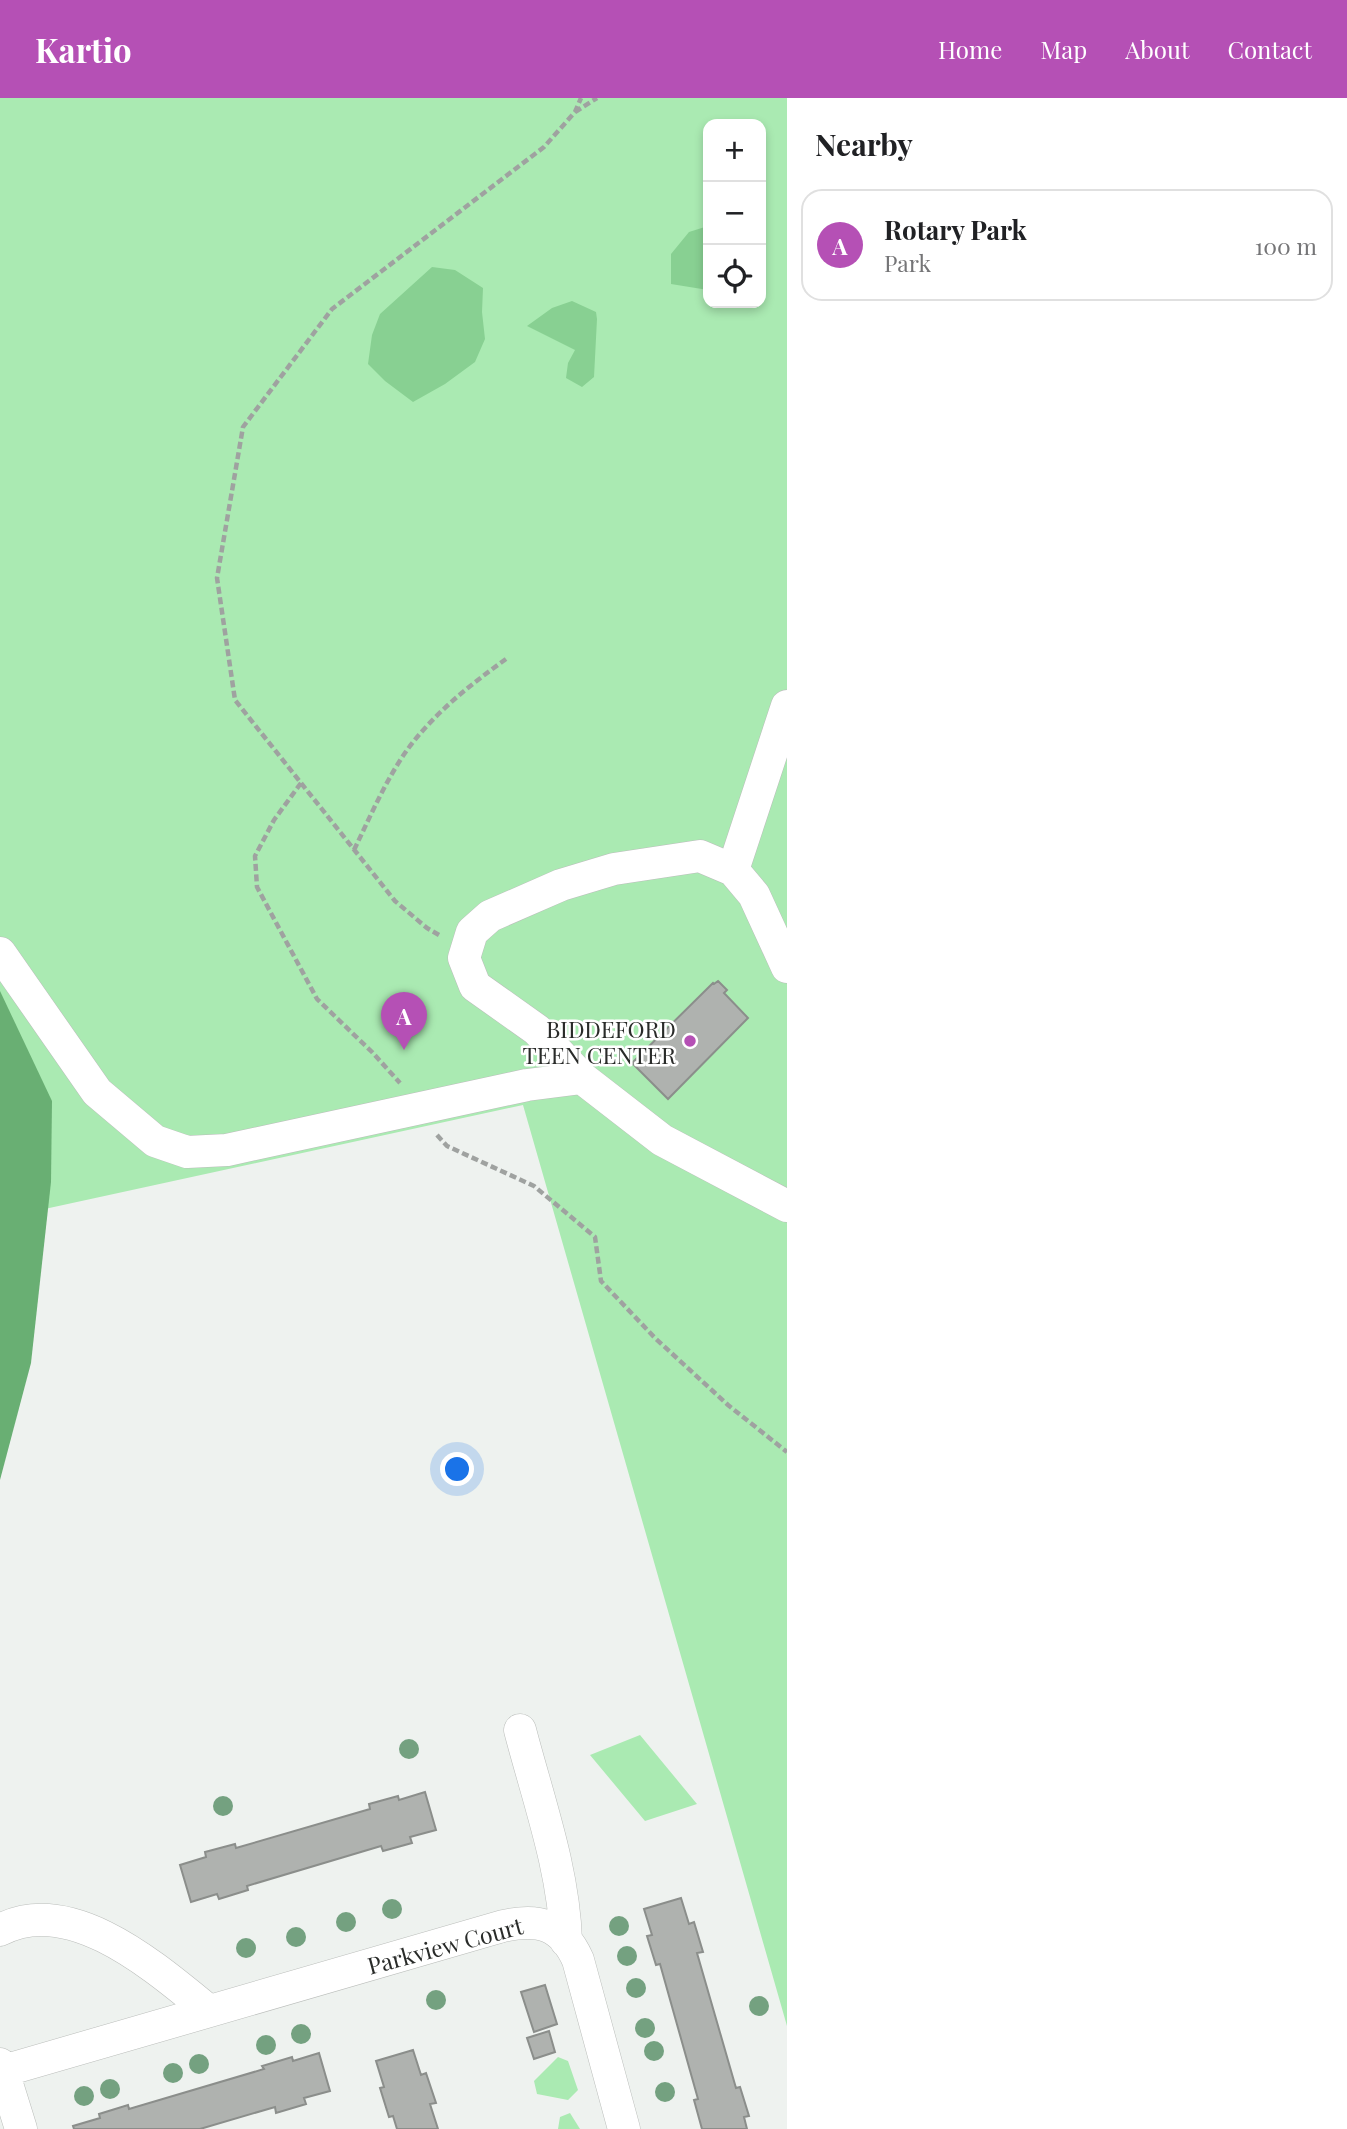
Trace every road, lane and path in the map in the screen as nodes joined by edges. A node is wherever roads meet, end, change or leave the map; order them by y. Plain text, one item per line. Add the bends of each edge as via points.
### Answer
1 (581, 98) edge
2 (597, 98) edge
3 (575, 112) junction
4 (506, 659) dead end
5 (787, 706) edge
6 (301, 783) junction
7 (354, 850) junction
8 (733, 870) junction
9 (468, 946) junction
10 (0, 953) edge
11 (787, 967) edge
12 (582, 1077) junction
13 (419, 1108) junction
14 (784, 1198) edge
15 (787, 1452) edge
16 (520, 1730) dead end
17 (0, 1930) edge
18 (566, 1941) junction
19 (209, 2011) junction
20 (1, 2068) edge
21 (21, 2129) edge
22 (624, 2129) edge

1 - 3 path
2 - 3 path
3 - 6 path via 544,147 332,309 243,427 217,578 235,700
4 - 7 path via 463,690 409,748
5 - 8 street
6 - 7 path
6 - 13 path via 255,856 257,887 317,999 372,1052
7 - 9 path via 395,901 416,919 433,932
8 - 9 street via 700,856 614,869 561,885 490,916 472,932
8 - 11 street via 754,895
9 - 12 street via 464,958 475,986 537,1030
10 - 13 street via 97,1092 155,1141 187,1152 227,1150
12 - 13 street
12 - 14 street via 662,1140
13 - 15 path via 425,1124 447,1146 534,1186 595,1237 601,1281 728,1405
16 - 18 street via 553,1856 566,1917
17 - 19 street via 32,1918 91,1931 130,1951
18 - 19 street, Parkview Court via 545,1924 524,1922
18 - 22 street via 578,1960
19 - 20 street, Parkview Court
20 - 21 street

